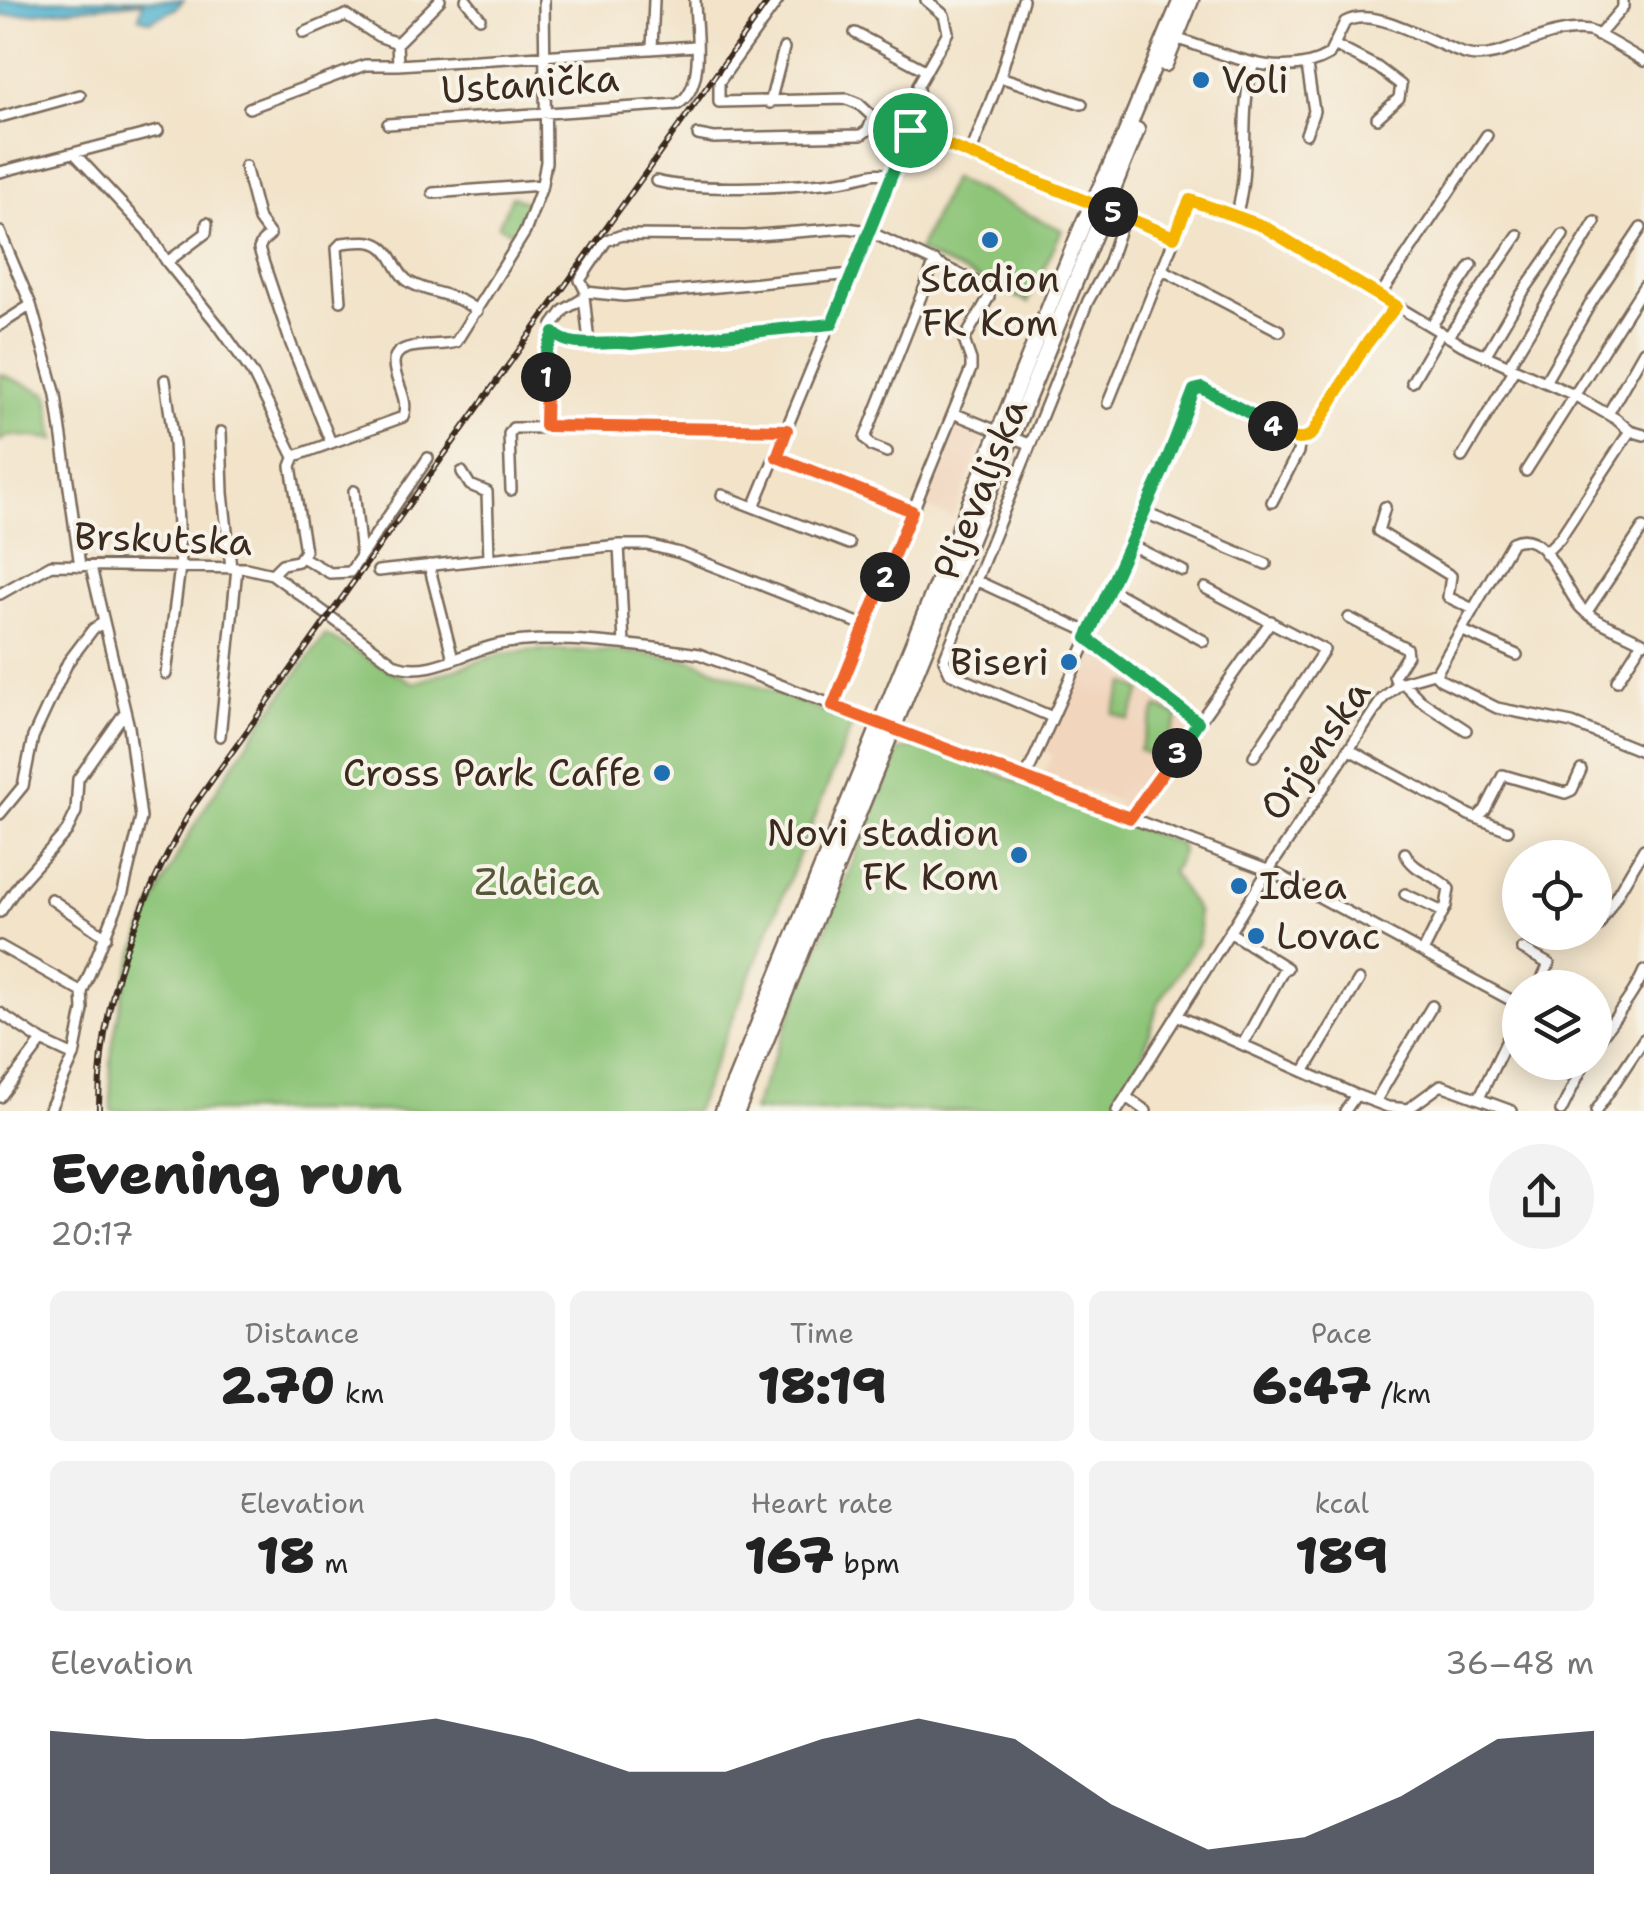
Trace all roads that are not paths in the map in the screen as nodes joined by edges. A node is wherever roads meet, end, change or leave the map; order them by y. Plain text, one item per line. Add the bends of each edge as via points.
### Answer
1 (440, 0) edge
2 (466, 0) edge
3 (544, 0) edge
4 (654, 0) edge
5 (695, 0) edge
6 (778, 0) edge
7 (926, 0) edge
8 (1023, 0) edge
9 (1182, 0) edge
10 (1623, 0) edge
11 (480, 18) dead end
12 (304, 33) dead end
13 (855, 33) dead end
14 (1598, 36) junction
15 (1175, 38) junction
16 (398, 43) junction
17 (696, 46) junction
18 (1336, 46) junction
19 (784, 48) dead end
20 (652, 49) junction
21 (544, 57) junction
22 (1644, 61) edge
23 (1254, 62) junction
24 (398, 65) junction
25 (1307, 66) junction
26 (925, 70) junction
27 (1000, 77) junction
28 (80, 95) dead end
29 (770, 103) junction
30 (1082, 104) dead end
31 (248, 108) dead end
32 (546, 113) junction
33 (0, 116) edge
34 (874, 117) junction
35 (1377, 118) dead end
36 (388, 124) dead end
37 (158, 130) dead end
38 (910, 130) junction
39 (1306, 134) dead end
40 (698, 135) dead end
41 (1486, 136) dead end
42 (74, 153) junction
43 (970, 155) junction
44 (246, 166) dead end
45 (0, 172) edge
46 (891, 175) junction
47 (656, 180) dead end
48 (542, 186) junction
49 (433, 192) dead end
50 (1098, 206) junction
51 (1236, 215) junction
52 (1595, 222) dead end
53 (207, 223) dead end
54 (1121, 226) dead end
55 (1641, 228) dead end
56 (868, 231) junction
57 (0, 232) edge
58 (1562, 234) dead end
59 (1518, 235) dead end
60 (1174, 237) junction
61 (8, 254) junction
62 (935, 261) junction
63 (167, 262) junction
64 (0, 263) edge
65 (1472, 265) dead end
66 (1161, 269) junction
67 (852, 274) junction
68 (1644, 286) edge
69 (585, 294) junction
70 (1379, 296) junction
71 (341, 300) dead end
72 (31, 305) junction
73 (1396, 306) junction
74 (477, 310) junction
75 (0, 324) edge
76 (832, 324) junction
77 (1441, 331) junction
78 (1280, 332) dead end
79 (554, 333) junction
80 (589, 342) junction
81 (1644, 351) edge
82 (1486, 356) junction
83 (1511, 368) junction
84 (165, 380) dead end
85 (1412, 382) dead end
86 (1545, 382) junction
87 (1574, 395) junction
88 (1108, 403) dead end
89 (952, 413) junction
90 (1608, 414) junction
91 (545, 426) junction
92 (787, 430) junction
93 (1630, 431) junction
94 (221, 432) dead end
95 (1004, 434) junction
96 (1644, 435) edge
97 (1300, 440) junction
98 (331, 443) junction
99 (1029, 444) junction
100 (887, 452) dead end
101 (294, 456) junction
102 (777, 457) junction
103 (1462, 457) dead end
104 (428, 458) dead end
105 (1526, 471) dead end
106 (462, 472) dead end
107 (354, 490) dead end
108 (511, 490) dead end
109 (722, 495) dead end
110 (1272, 502) dead end
111 (754, 507) junction
112 (1385, 507) dead end
113 (912, 511) junction
114 (1143, 512) junction
115 (1643, 528) edge
116 (619, 544) junction
117 (849, 544) dead end
118 (1129, 544) junction
119 (1545, 553) junction
120 (361, 555) junction
121 (302, 557) junction
122 (489, 558) junction
123 (1266, 564) dead end
124 (429, 565) junction
125 (86, 566) junction
126 (180, 568) junction
127 (234, 568) junction
128 (378, 571) dead end
129 (1183, 571) dead end
130 (272, 574) junction
131 (975, 580) junction
132 (1108, 588) junction
133 (1204, 588) dead end
134 (0, 594) edge
135 (1473, 609) junction
136 (1586, 613) junction
137 (1349, 618) dead end
138 (1271, 621) junction
139 (104, 622) junction
140 (866, 626) junction
141 (1462, 630) junction
142 (1088, 636) junction
143 (1204, 641) dead end
144 (1643, 642) edge
145 (624, 644) junction
146 (1517, 655) dead end
147 (453, 659) junction
148 (166, 674) dead end
149 (1436, 674) junction
150 (1617, 681) dead end
151 (1400, 683) junction
152 (833, 706) junction
153 (125, 711) junction
154 (1052, 717) junction
155 (1198, 722) junction
156 (886, 726) junction
157 (1466, 730) dead end
158 (220, 736) dead end
159 (1348, 748) junction
160 (1644, 752) edge
161 (1254, 756) dead end
162 (1581, 770) dead end
163 (1025, 779) junction
164 (0, 814) edge
165 (1478, 816) junction
166 (1130, 818) junction
167 (1508, 830) dead end
168 (1644, 849) edge
169 (1405, 853) dead end
170 (1268, 871) junction
171 (1405, 894) dead end
172 (51, 899) dead end
173 (1612, 903) edge
174 (0, 912) edge
175 (1443, 912) junction
176 (1231, 933) junction
177 (106, 937) junction
178 (0, 946) edge
179 (1524, 950) edge
180 (1423, 952) junction
181 (1546, 970) edge
182 (1644, 970) edge
183 (1359, 980) dead end
184 (82, 992) junction
185 (1502, 996) edge
186 (1432, 1006) dead end
187 (0, 1013) edge
188 (1178, 1016) junction
189 (1612, 1020) edge
190 (1644, 1039) edge
191 (42, 1041) junction
192 (1242, 1044) junction
193 (1502, 1050) edge
194 (74, 1056) junction
195 (1304, 1072) junction
196 (1576, 1080) edge
197 (1356, 1095) junction
198 (0, 1097) edge
199 (1126, 1097) junction
200 (1479, 1098) junction
201 (1375, 1102) junction
202 (1404, 1110) edge
203 (49, 1111) edge
204 (724, 1111) edge
205 (737, 1111) edge
206 (1117, 1111) edge
207 (1146, 1111) edge
208 (1345, 1111) edge
209 (1512, 1111) edge
210 (1561, 1111) edge
211 (1596, 1111) edge

1 - 16 street
2 - 11 street
3 - 21 street
4 - 20 street
5 - 17 street
6 - 29 street via 719,82 719,102
7 - 26 street via 949,29
8 - 27 street
9 - 15 main road
9 - 50 main road
10 - 14 street
12 - 16 street via 346,15
13 - 26 street
14 - 18 street via 1556,30 1473,55 1360,17 1345,22
14 - 22 street
15 - 23 street
15 - 50 main road
16 - 24 street
17 - 20 street
17 - 32 street, Ustanička via 694,77 686,99 676,105
18 - 25 street
18 - 35 street via 1401,85 1398,98
19 - 29 street
20 - 21 street
21 - 24 street
21 - 32 street
23 - 25 street
23 - 51 street
24 - 31 street via 365,65
25 - 39 street via 1314,117
26 - 38 street
27 - 30 street
27 - 43 street
28 - 33 street
29 - 34 street via 847,99
32 - 36 street, Ustanička
32 - 48 street
34 - 38 street
34 - 40 street via 861,135
37 - 42 street
38 - 43 street
38 - 46 street
41 - 70 street
42 - 45 street
42 - 63 street via 147,230
43 - 50 street
44 - 98 street via 270,235 259,249
46 - 47 street via 710,187
46 - 56 street
48 - 49 street
48 - 74 street via 525,232
50 - 60 street
50 - 95 main road
51 - 60 street via 1190,200
51 - 70 street
52 - 83 street
53 - 63 street via 206,234
54 - 99 street, Pljevaljska
55 - 86 street
56 - 62 street
56 - 67 street
56 - 69 street via 628,235 606,241 580,280
57 - 61 street
58 - 82 street
59 - 77 street
60 - 66 street
61 - 64 street
61 - 72 street
62 - 89 street via 987,286 989,297 964,340 972,365
62 - 100 street via 865,438
63 - 101 street via 252,374
65 - 77 street
66 - 78 street
66 - 88 street
67 - 69 street
67 - 76 street
68 - 87 street
69 - 79 street via 556,318
69 - 80 street
70 - 73 street
71 - 74 street via 338,248 370,242 384,248 410,282
72 - 75 street
72 - 125 street via 56,395
73 - 77 street
73 - 97 street via 1315,430
74 - 98 street via 454,343 397,354 403,417
76 - 80 street
76 - 92 street
77 - 82 street
77 - 85 street
79 - 80 street via 568,343
79 - 91 street via 547,351
81 - 90 street
82 - 83 street
83 - 86 street
83 - 103 street
84 - 126 street
86 - 87 street
87 - 90 street
87 - 105 street
89 - 95 street
89 - 113 street
90 - 93 street
91 - 92 street
91 - 108 street via 510,429
92 - 102 street
93 - 96 street
93 - 119 street
94 - 127 street
95 - 99 street
95 - 156 main road
97 - 110 street
97 - 114 street via 1197,388
98 - 101 street
99 - 131 street, Pljevaljska
101 - 121 street
102 - 111 street
102 - 113 street
104 - 120 street
106 - 122 street via 486,492
107 - 120 street
109 - 111 street
111 - 117 street
112 - 135 street via 1378,531 1451,576 1448,596
113 - 140 street
114 - 118 street
114 - 123 street
115 - 136 street
116 - 122 street
116 - 140 street via 680,554
116 - 145 street
118 - 129 street
118 - 132 street
119 - 135 street via 1529,539 1512,542
119 - 136 street
120 - 121 street via 350,572 340,574
121 - 130 street
122 - 124 street
124 - 128 street
124 - 147 street
125 - 126 street, Brskutska
125 - 134 street, Brskutska via 51,565
125 - 139 street
126 - 127 street, Brskutska
126 - 148 street
127 - 130 street, Brskutska
127 - 158 street
130 - 147 street via 396,665 416,669
131 - 142 street
131 - 154 street, Pljevaljska via 946,668
132 - 142 street
132 - 143 street
133 - 138 street
135 - 141 street
136 - 144 street
137 - 151 street via 1406,648 1394,676
138 - 155 street
138 - 161 street via 1324,654
139 - 153 street
139 - 164 street via 68,662 33,737 23,786
140 - 152 street
141 - 146 street
141 - 149 street
142 - 154 street
142 - 155 street
144 - 150 street
145 - 147 street via 505,644
145 - 152 street via 700,654
149 - 151 street, Orjenska
149 - 160 street via 1497,708 1572,723
151 - 157 street
151 - 159 street, Orjenska
152 - 156 street
153 - 174 street via 78,779 67,831
153 - 177 street via 141,818
154 - 163 street
155 - 166 street
156 - 163 street
156 - 204 main road
156 - 205 main road
159 - 165 street
159 - 170 street, Orjenska
162 - 165 street via 1567,793 1503,775
163 - 166 street
165 - 167 street
166 - 170 street
168 - 173 street
169 - 175 street via 1414,867 1448,887
170 - 176 street, Orjenska
170 - 180 street
171 - 175 street
172 - 177 street
175 - 180 street
176 - 188 street, Orjenska
176 - 192 street via 1286,968
177 - 184 street
178 - 184 street
179 - 181 street via 1549,964
180 - 185 street
182 - 189 street
183 - 195 street
184 - 194 street
186 - 201 street
187 - 191 street
188 - 192 street
188 - 199 street, Orjenska
190 - 211 street
191 - 194 street
191 - 198 street
192 - 195 street
193 - 200 street
194 - 203 street
195 - 197 street
196 - 210 street
197 - 201 street
197 - 208 street
199 - 206 street, Orjenska
199 - 207 street
200 - 202 street via 1438,1086
200 - 209 street
201 - 202 street

